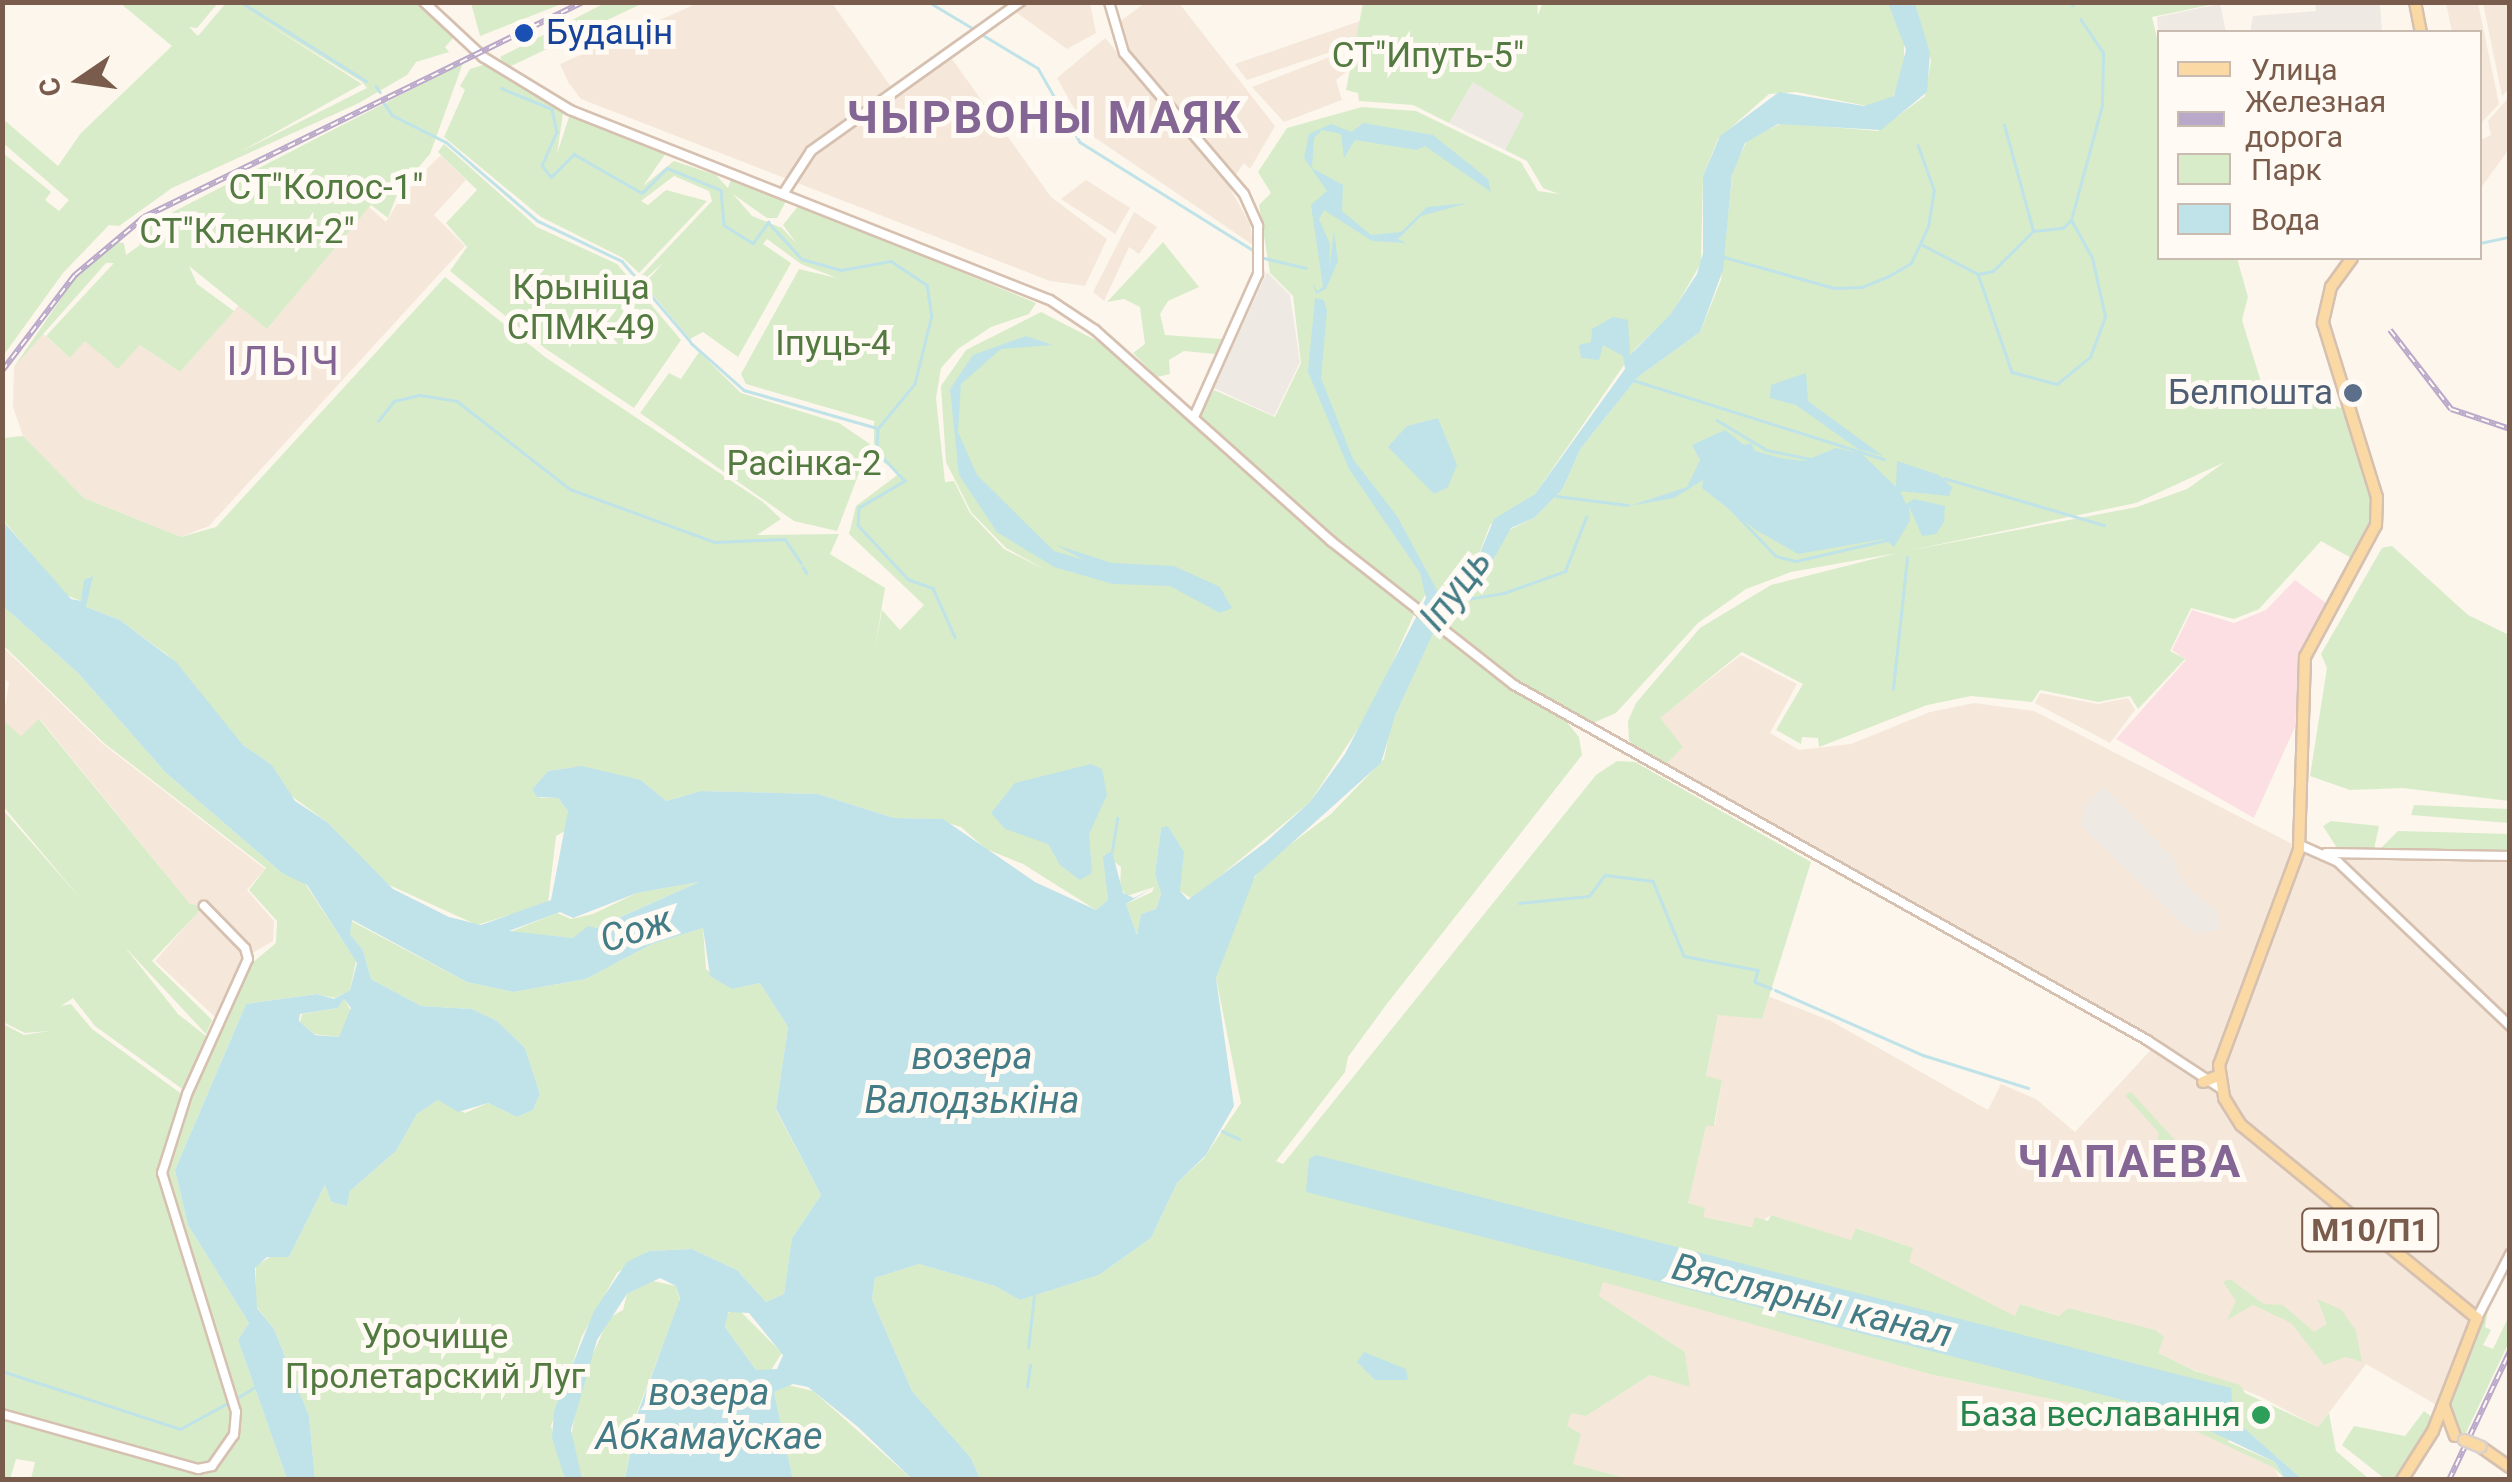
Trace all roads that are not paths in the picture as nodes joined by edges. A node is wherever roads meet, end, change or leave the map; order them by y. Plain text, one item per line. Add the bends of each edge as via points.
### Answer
1 (424, 2) edge
2 (1020, 2) edge
3 (1109, 2) edge
4 (2415, 2) edge
5 (2421, 30) edge
6 (783, 194) junction
7 (2351, 260) edge
8 (2324, 310) junction
9 (2326, 342) junction
10 (1196, 414) junction
11 (2300, 845) junction
12 (2326, 853) junction
13 (2510, 856) edge
14 (204, 906) dead end
15 (2510, 1026) edge
16 (2220, 1075) junction
17 (2206, 1085) junction
18 (2224, 1094) junction
19 (2510, 1254) edge
20 (2476, 1312) junction
21 (2444, 1405) junction
22 (2, 1414) edge
23 (2436, 1426) junction
24 (2459, 1438) junction
25 (2510, 1467) edge
26 (2407, 1475) edge

1 - 6 street via 483,57 570,110
2 - 6 street via 810,151
3 - 10 street via 1124,52 1244,194 1258,226 1258,274
4 - 5 main road
6 - 10 street via 1050,300
7 - 8 main road
8 - 9 main road
8 - 9 main road via 2313,317
9 - 11 main road via 2377,514 2305,658
10 - 17 street via 1396,594 1493,669 1572,721 2147,1040
11 - 12 street
11 - 16 main road via 2224,1038
12 - 13 street
12 - 15 street
14 - 22 street via 248,958 186,1095 162,1173 236,1412 236,1431 218,1461 198,1469
16 - 17 main road
16 - 18 main road
17 - 18 main road
18 - 20 main road, М10/П1 via 2242,1125
19 - 20 street
20 - 21 main road
21 - 23 main road
21 - 24 main road
23 - 24 main road
23 - 26 main road
24 - 25 main road, bridge

